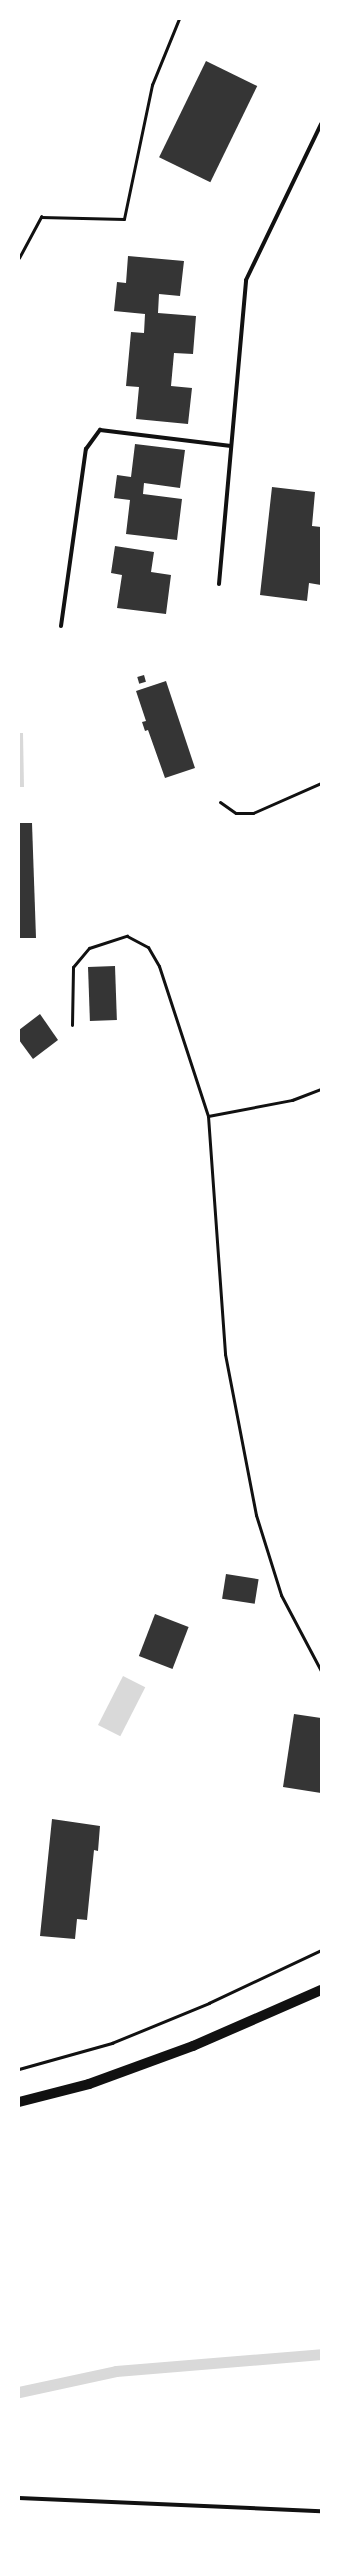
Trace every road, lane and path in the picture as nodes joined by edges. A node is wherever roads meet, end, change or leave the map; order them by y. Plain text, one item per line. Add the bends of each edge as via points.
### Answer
1 (179, 19) edge
2 (321, 124) edge
3 (19, 258) edge
4 (231, 446) junction
5 (219, 584) dead end
6 (61, 626) dead end
7 (321, 783) edge
8 (220, 802) dead end
9 (72, 1025) dead end
10 (321, 1089) edge
11 (208, 1116) junction
12 (321, 1671) edge
13 (321, 1950) edge
14 (321, 1990) edge
15 (19, 2069) edge
16 (19, 2102) edge
17 (19, 2498) edge
18 (321, 2511) edge

1 - 3 path via 152,85 124,219 41,217
2 - 4 street via 246,280
4 - 5 street
4 - 6 street via 100,430 86,450
7 - 8 lane via 253,813 236,813
9 - 11 lane via 73,967 89,948 128,936 148,947 159,966
10 - 11 lane via 292,1100
11 - 12 lane via 225,1354 256,1515 281,1595
13 - 15 path via 208,2003 112,2043
14 - 16 main road via 186,2049 89,2084
17 - 18 street

